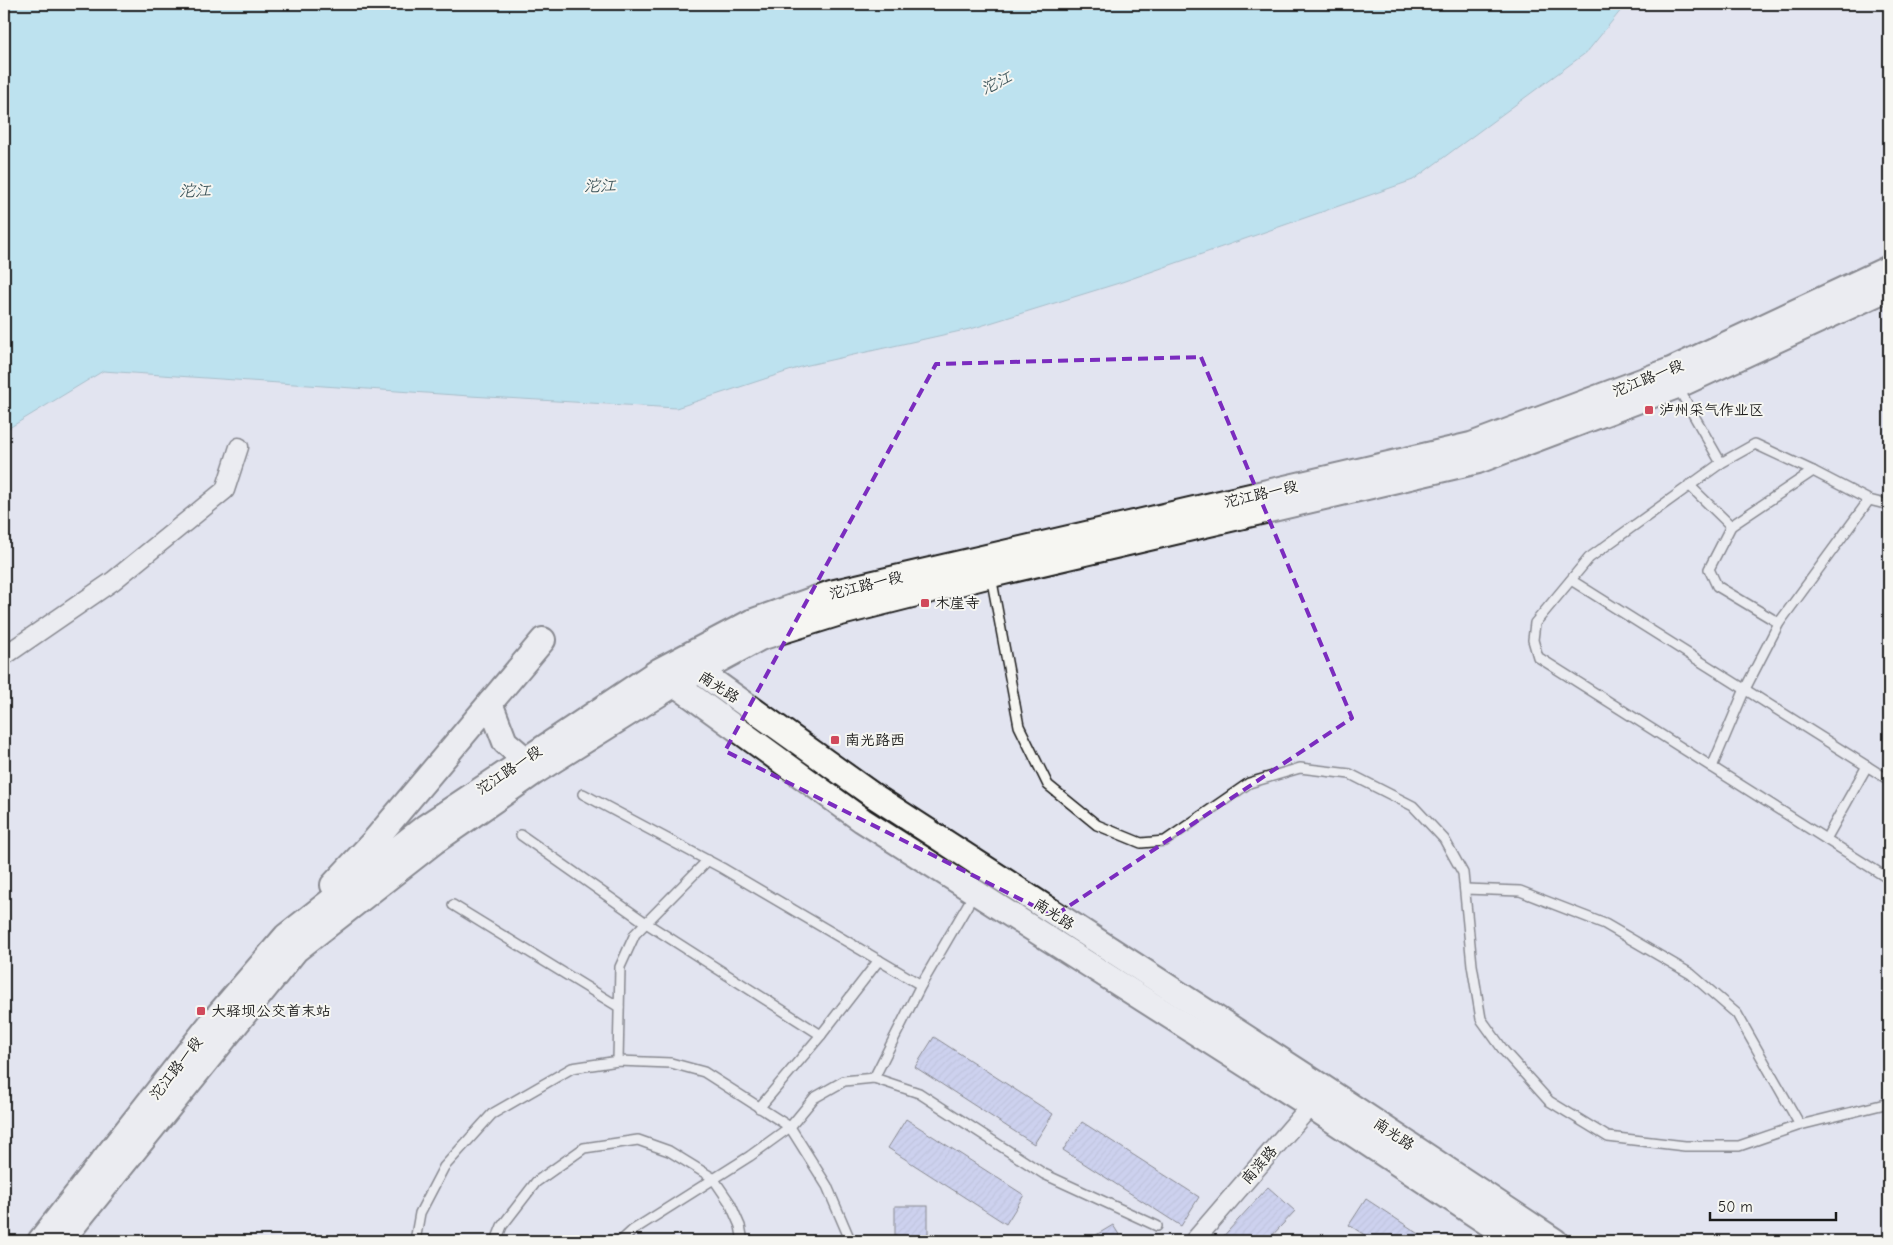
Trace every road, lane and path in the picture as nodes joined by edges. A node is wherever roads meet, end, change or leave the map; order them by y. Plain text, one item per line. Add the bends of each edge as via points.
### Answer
1 (1889, 268) edge
2 (1889, 288) edge
3 (1674, 378) junction
4 (239, 447) dead end
5 (1721, 463) junction
6 (1813, 471) junction
7 (1689, 485) junction
8 (1869, 500) junction
9 (1889, 505) edge
10 (1731, 526) junction
11 (991, 565) junction
12 (1571, 580) junction
13 (1779, 623) junction
14 (543, 640) dead end
15 (4, 656) edge
16 (699, 671) junction
17 (667, 677) junction
18 (1745, 689) junction
19 (490, 703) junction
20 (525, 760) junction
21 (1867, 766) junction
22 (1712, 767) junction
23 (1889, 780) edge
24 (583, 794) dead end
25 (521, 835) dead end
26 (1826, 839) junction
27 (708, 860) junction
28 (1889, 879) edge
29 (1464, 889) junction
30 (976, 891) junction
31 (453, 905) dead end
32 (646, 923) junction
33 (291, 943) junction
34 (879, 960) junction
35 (921, 985) junction
36 (619, 1007) junction
37 (821, 1035) junction
38 (618, 1061) junction
39 (874, 1078) junction
40 (1317, 1097) junction
41 (1889, 1103) edge
42 (759, 1108) junction
43 (1800, 1125) junction
44 (790, 1127) junction
45 (713, 1178) junction
46 (1158, 1226) dead end
47 (40, 1241) edge
48 (61, 1241) edge
49 (415, 1241) edge
50 (496, 1241) edge
51 (621, 1241) edge
52 (743, 1241) edge
53 (849, 1241) edge
54 (1194, 1241) edge
55 (1516, 1241) edge
56 (1555, 1241) edge

1 - 3 street, 沱江路一段
2 - 3 street, 沱江路一段
3 - 5 lane
3 - 11 street, 沱江路一段 via 1471,445
4 - 15 street via 225,490 113,581
5 - 6 lane via 1755,444
5 - 7 lane
6 - 8 lane
6 - 10 lane
7 - 10 lane
7 - 12 lane via 1589,558
8 - 9 lane
8 - 13 lane
10 - 13 lane via 1710,569 1717,586
11 - 16 street, 沱江路一段 via 760,638
11 - 17 street, 沱江路一段 via 831,593 751,622
11 - 29 lane via 1019,726 1048,785 1097,824 1142,843 1165,841 1249,783 1300,768 1350,774 1413,806 1444,839 1463,873
12 - 18 lane
12 - 22 lane via 1535,623 1533,640 1538,657
13 - 18 lane
14 - 19 street
16 - 17 street, 南光路
16 - 40 street, 南光路 via 871,794
17 - 20 street, 沱江路一段
17 - 30 street, 南光路 via 862,820
17 - 33 street, 沱江路一段
18 - 21 lane
18 - 22 lane
19 - 20 street via 505,742
19 - 33 street
20 - 33 street, 沱江路一段 via 425,827 343,892
21 - 23 lane
21 - 26 lane
22 - 26 lane
24 - 27 lane
25 - 32 lane
26 - 28 lane
27 - 32 lane
27 - 34 lane
29 - 43 lane via 1520,891 1605,924 1691,974 1737,1014
29 - 43 lane via 1481,1019 1504,1051 1549,1101 1608,1136 1685,1146 1739,1146
30 - 35 lane
30 - 40 street, 南光路
31 - 36 lane
32 - 36 lane via 635,934 620,967
32 - 37 lane
33 - 47 street, 沱江路一段 via 212,1022
33 - 48 street, 沱江路一段
34 - 35 lane
34 - 37 lane
35 - 39 lane
36 - 38 lane
37 - 42 lane
38 - 42 lane via 671,1063 704,1072
38 - 49 lane via 572,1068 492,1114 444,1167 420,1213
39 - 44 lane via 844,1081 814,1098
39 - 46 lane via 919,1093 1044,1174
40 - 54 street, 南滨路
40 - 55 street, 南光路
40 - 56 street, 南光路
41 - 43 lane
42 - 44 lane
44 - 45 lane
44 - 53 lane via 827,1186
45 - 50 lane via 669,1151 638,1140 584,1148 536,1182 502,1226
45 - 51 lane
45 - 52 lane via 730,1203

